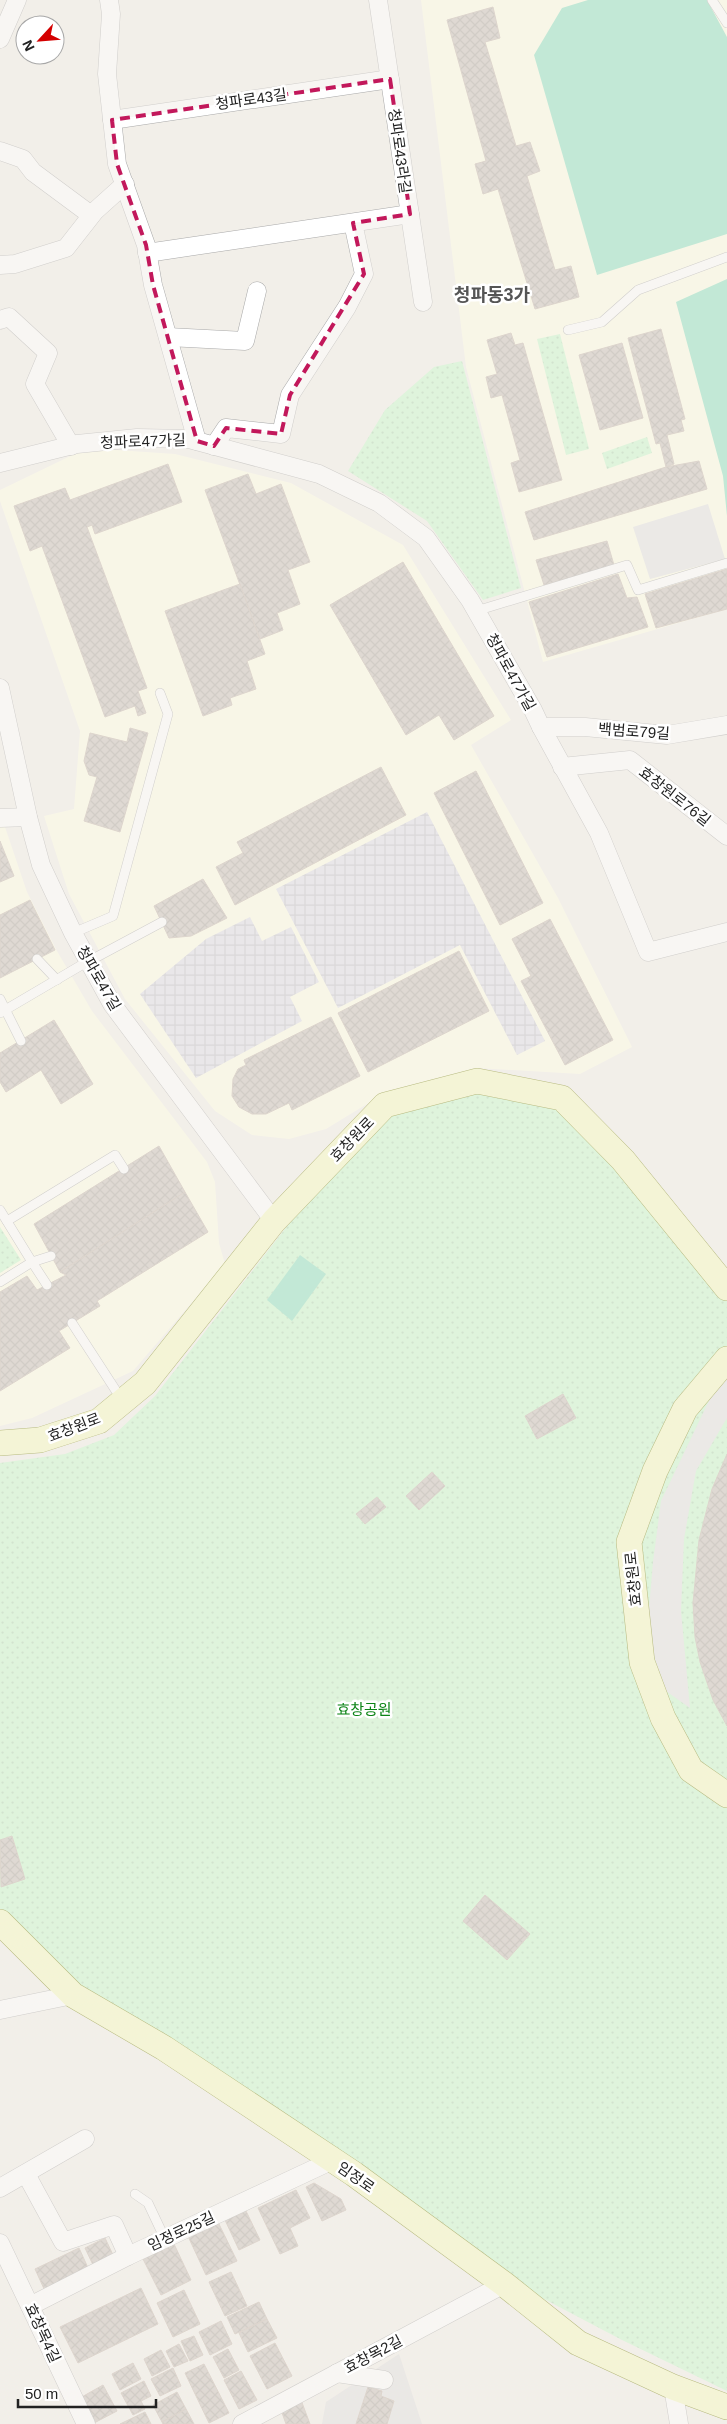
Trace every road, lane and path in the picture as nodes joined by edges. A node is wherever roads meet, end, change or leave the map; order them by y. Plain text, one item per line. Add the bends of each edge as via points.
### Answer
1 (17, 0) edge
2 (109, 0) edge
3 (378, 0) edge
4 (712, 0) edge
5 (727, 23) edge
6 (0, 39) edge
7 (390, 79) junction
8 (112, 120) junction
9 (0, 151) edge
10 (125, 184) junction
11 (410, 214) junction
12 (91, 215) junction
13 (353, 223) junction
14 (147, 253) junction
15 (727, 256) edge
16 (0, 265) edge
17 (257, 292) dead end
18 (423, 302) dead end
19 (0, 320) edge
20 (568, 330) dead end
21 (168, 337) junction
22 (205, 444) junction
23 (71, 446) junction
24 (0, 463) edge
25 (727, 564) edge
26 (476, 611) junction
27 (160, 693) dead end
28 (1, 694) edge
29 (727, 725) edge
30 (540, 727) junction
31 (562, 767) junction
32 (28, 817) junction
33 (0, 818) edge
34 (727, 836) edge
35 (162, 922) dead end
36 (73, 932) junction
37 (727, 932) edge
38 (36, 959) dead end
39 (56, 980) junction
40 (0, 999) edge
41 (2, 1012) edge
42 (21, 1040) dead end
43 (124, 1169) dead end
44 (0, 1210) edge
45 (7, 1221) junction
46 (274, 1221) junction
47 (51, 1256) dead end
48 (32, 1262) junction
49 (0, 1282) edge
50 (47, 1284) dead end
51 (727, 1288) edge
52 (72, 1323) dead end
53 (727, 1359) edge
54 (122, 1401) junction
55 (0, 1443) edge
56 (727, 1795) edge
57 (0, 1922) edge
58 (74, 1995) junction
59 (0, 2010) edge
60 (85, 2139) dead end
61 (333, 2160) junction
62 (26, 2174) junction
63 (0, 2188) edge
64 (135, 2194) dead end
65 (165, 2239) junction
66 (0, 2242) edge
67 (128, 2256) junction
68 (504, 2284) junction
69 (30, 2306) junction
70 (337, 2373) junction
71 (384, 2380) dead end
72 (673, 2387) junction
73 (727, 2407) edge
74 (86, 2424) edge
75 (242, 2424) edge
76 (678, 2424) edge

1 - 6 street
2 - 8 street via 107,74
3 - 7 street, 청파로43라길
4 - 5 lane
7 - 8 street, 청파로43길
7 - 11 street, 청파로43라길
8 - 10 street via 117,164
9 - 12 street via 23,159 33,172
10 - 12 street
10 - 14 street
11 - 13 street
11 - 18 street, 청파로43라길
12 - 16 street via 66,248 15,264
13 - 14 street
13 - 22 street via 364,274 347,307 290,395 281,434 226,428
14 - 21 street
15 - 20 lane via 638,290 602,322
17 - 21 street via 245,341
19 - 23 street via 9,317 48,353 35,384
21 - 22 street
22 - 23 street, 청파로47가길 via 189,439 137,438
22 - 26 street, 청파로47가길 via 319,474 379,503 426,538
23 - 24 street, 청파로47가길
25 - 26 lane via 638,590 626,565
26 - 30 street, 청파로47가길
27 - 36 lane via 168,714 113,916
28 - 32 street, 청파로47길
29 - 30 street, 백범로79길 via 667,735 585,727
30 - 31 street, 청파로47가길
31 - 34 street, 효창원로76길 via 630,760
31 - 37 street, 청파로47가길 via 599,833 648,952
32 - 33 street
32 - 36 street, 청파로47길 via 41,865
35 - 39 lane
36 - 46 street, 청파로47길 via 112,1004
38 - 39 lane
39 - 41 lane
40 - 41 lane
41 - 42 lane
43 - 45 lane via 115,1155
44 - 45 lane
45 - 48 lane
46 - 51 street, 효창원로 via 385,1105 477,1081 562,1098 623,1160
46 - 54 street, 효창원로 via 144,1382
47 - 48 lane
48 - 49 lane
48 - 50 lane
52 - 54 lane
53 - 56 street, 효창원로 via 685,1409 655,1471 629,1542 642,1662 663,1718 690,1770
54 - 55 street, 효창원로 via 99,1421 40,1440
57 - 58 street, 임정로
58 - 59 street
58 - 61 street, 임정로 via 164,2048
60 - 62 street
61 - 65 street, 임정로25길
61 - 68 street, 임정로
62 - 63 street
62 - 67 street via 63,2242 114,2225
64 - 65 lane via 148,2203
65 - 67 street, 임정로25길
66 - 69 street, 효창목4길
67 - 69 street, 임정로25길
68 - 70 street, 효창목2길
68 - 72 street, 임정로 via 578,2343
69 - 74 street, 효창목4길
70 - 71 street
70 - 75 street, 효창목2길
72 - 73 street, 임정로
72 - 76 street

